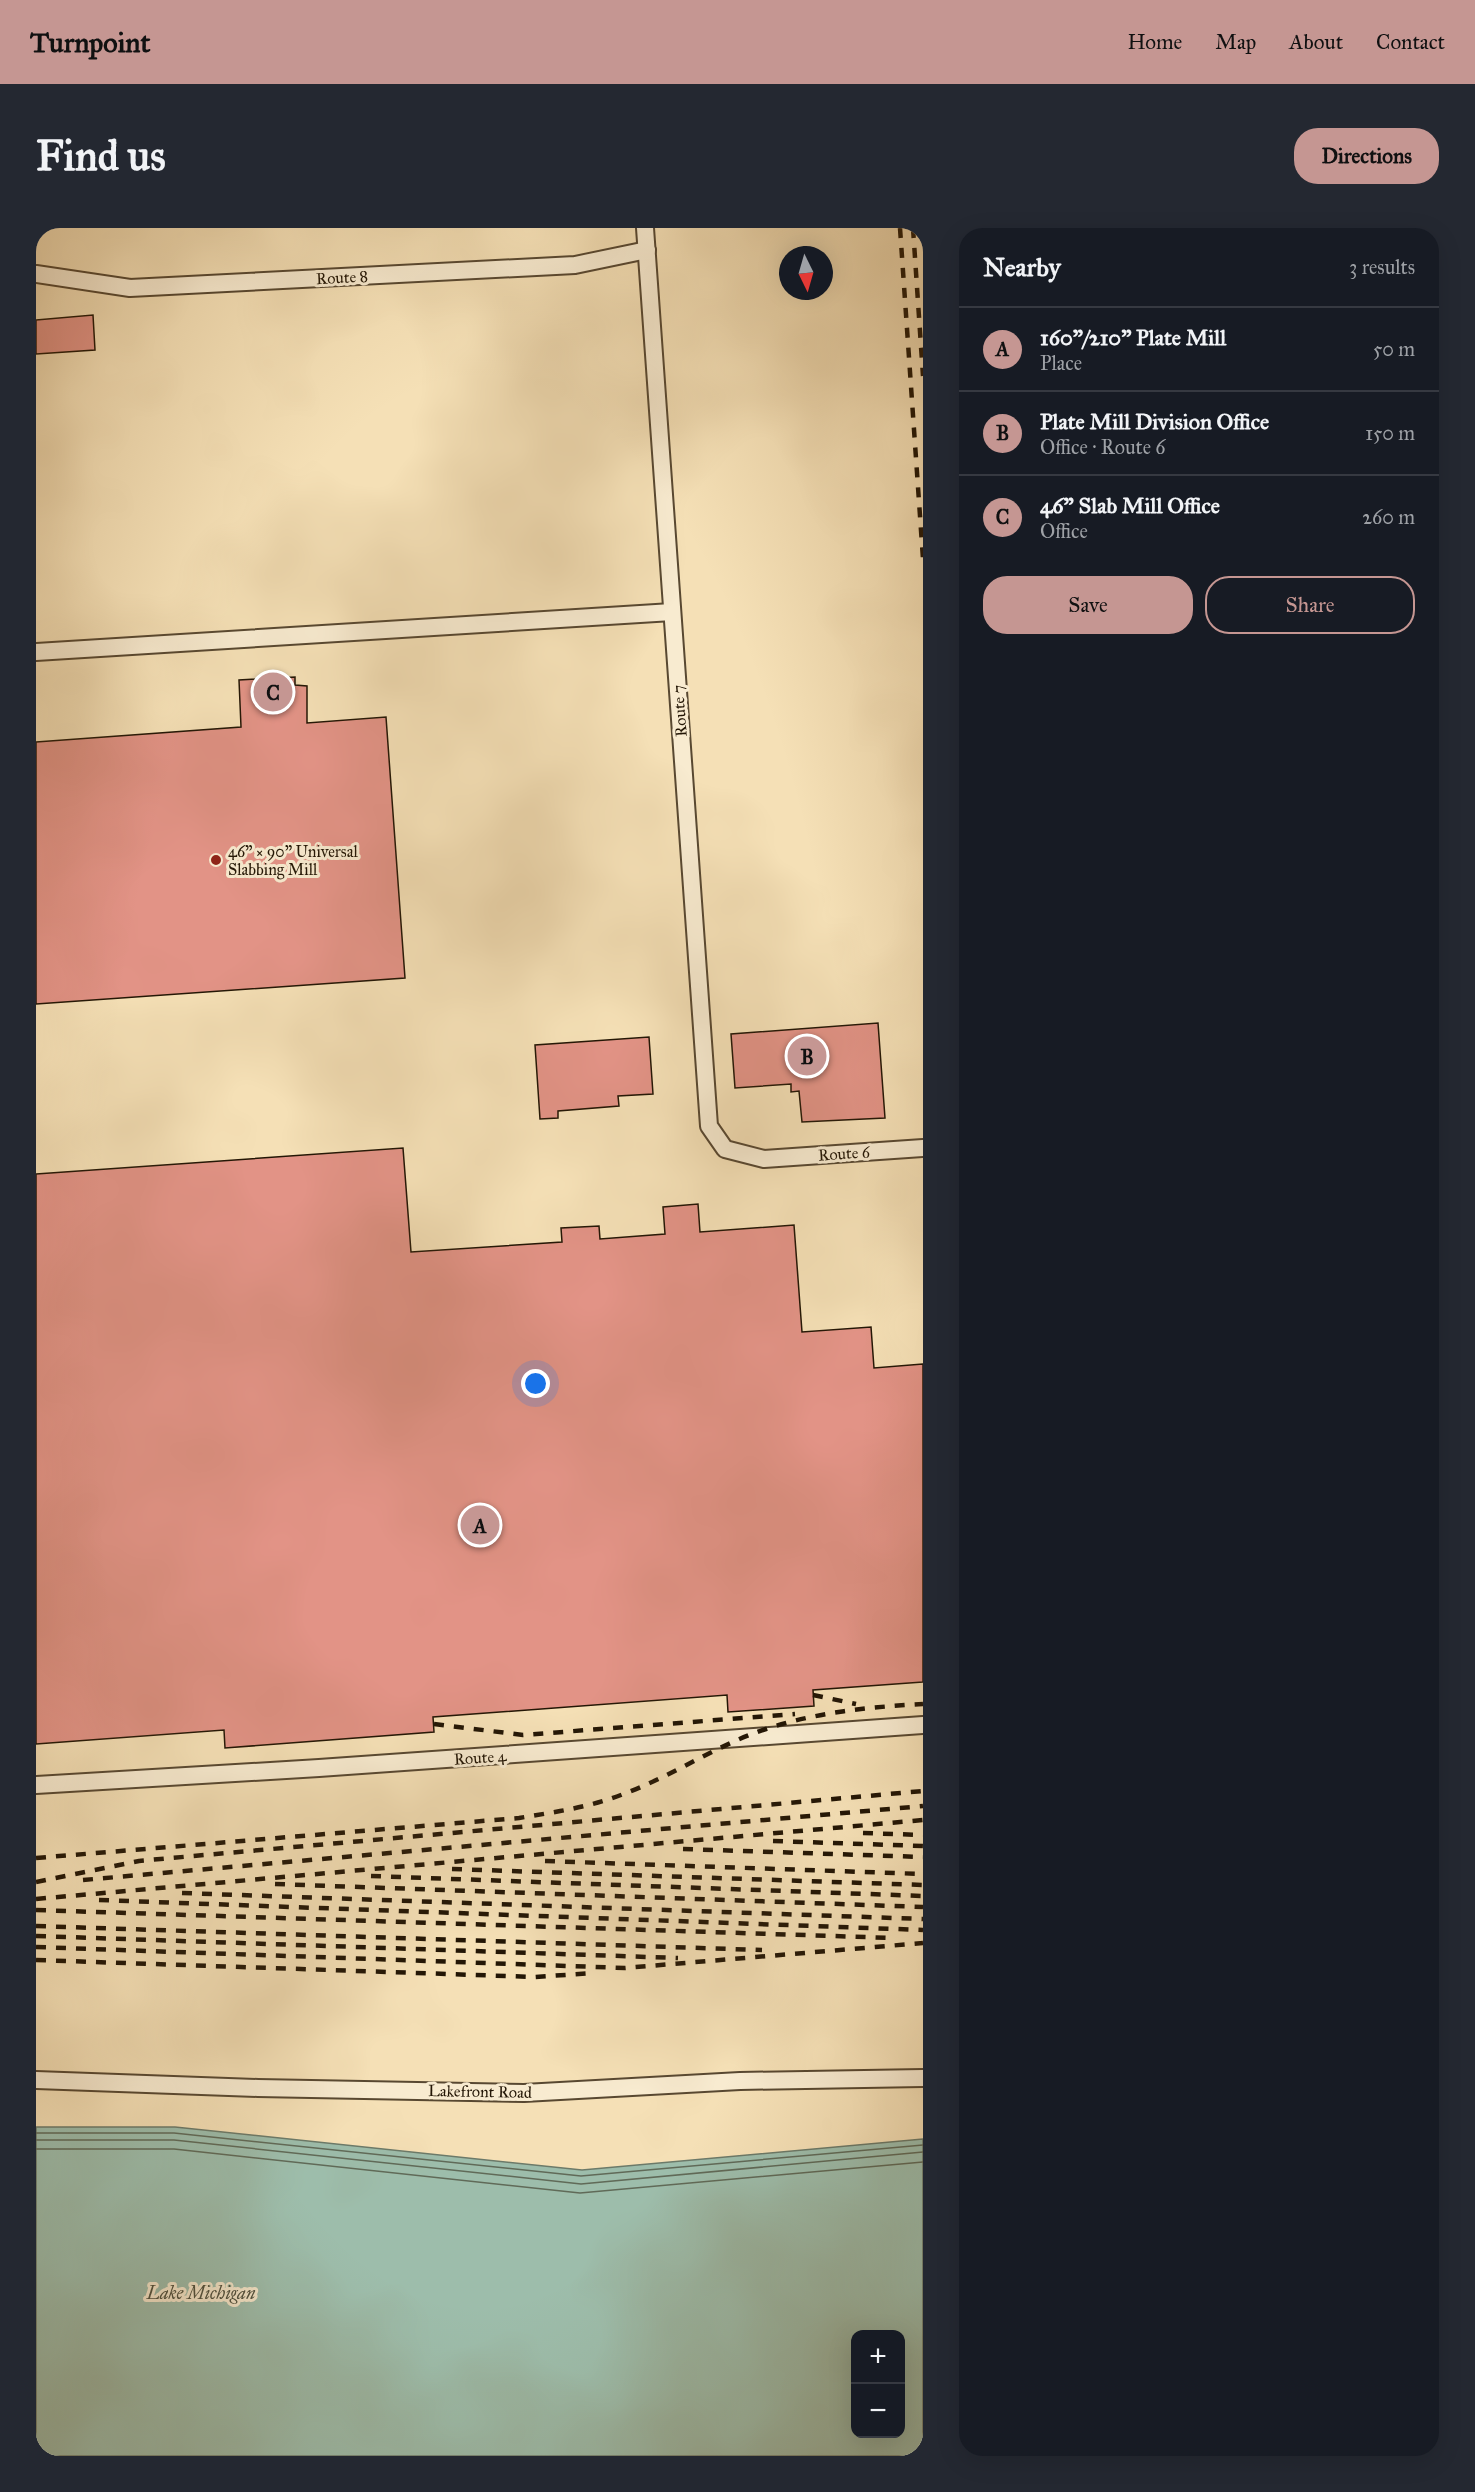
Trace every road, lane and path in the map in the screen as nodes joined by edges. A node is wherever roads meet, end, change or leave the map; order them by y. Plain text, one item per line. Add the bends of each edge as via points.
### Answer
1 (645, 228) edge
2 (646, 250) junction
3 (36, 274) edge
4 (672, 612) junction
5 (36, 652) edge
6 (923, 1148) edge
7 (764, 1159) joint
8 (923, 1725) edge
9 (36, 1785) edge
10 (923, 2078) edge
11 (36, 2080) edge

1 - 2 street, Route 7
2 - 3 street, Route 8 via 574,265 130,288
2 - 4 street, Route 7
4 - 5 street
4 - 7 street, Route 7 via 709,1126 725,1149
6 - 7 street, Route 6
8 - 9 street, Route 4
10 - 11 street, Lakefront Road via 740,2081 524,2093

